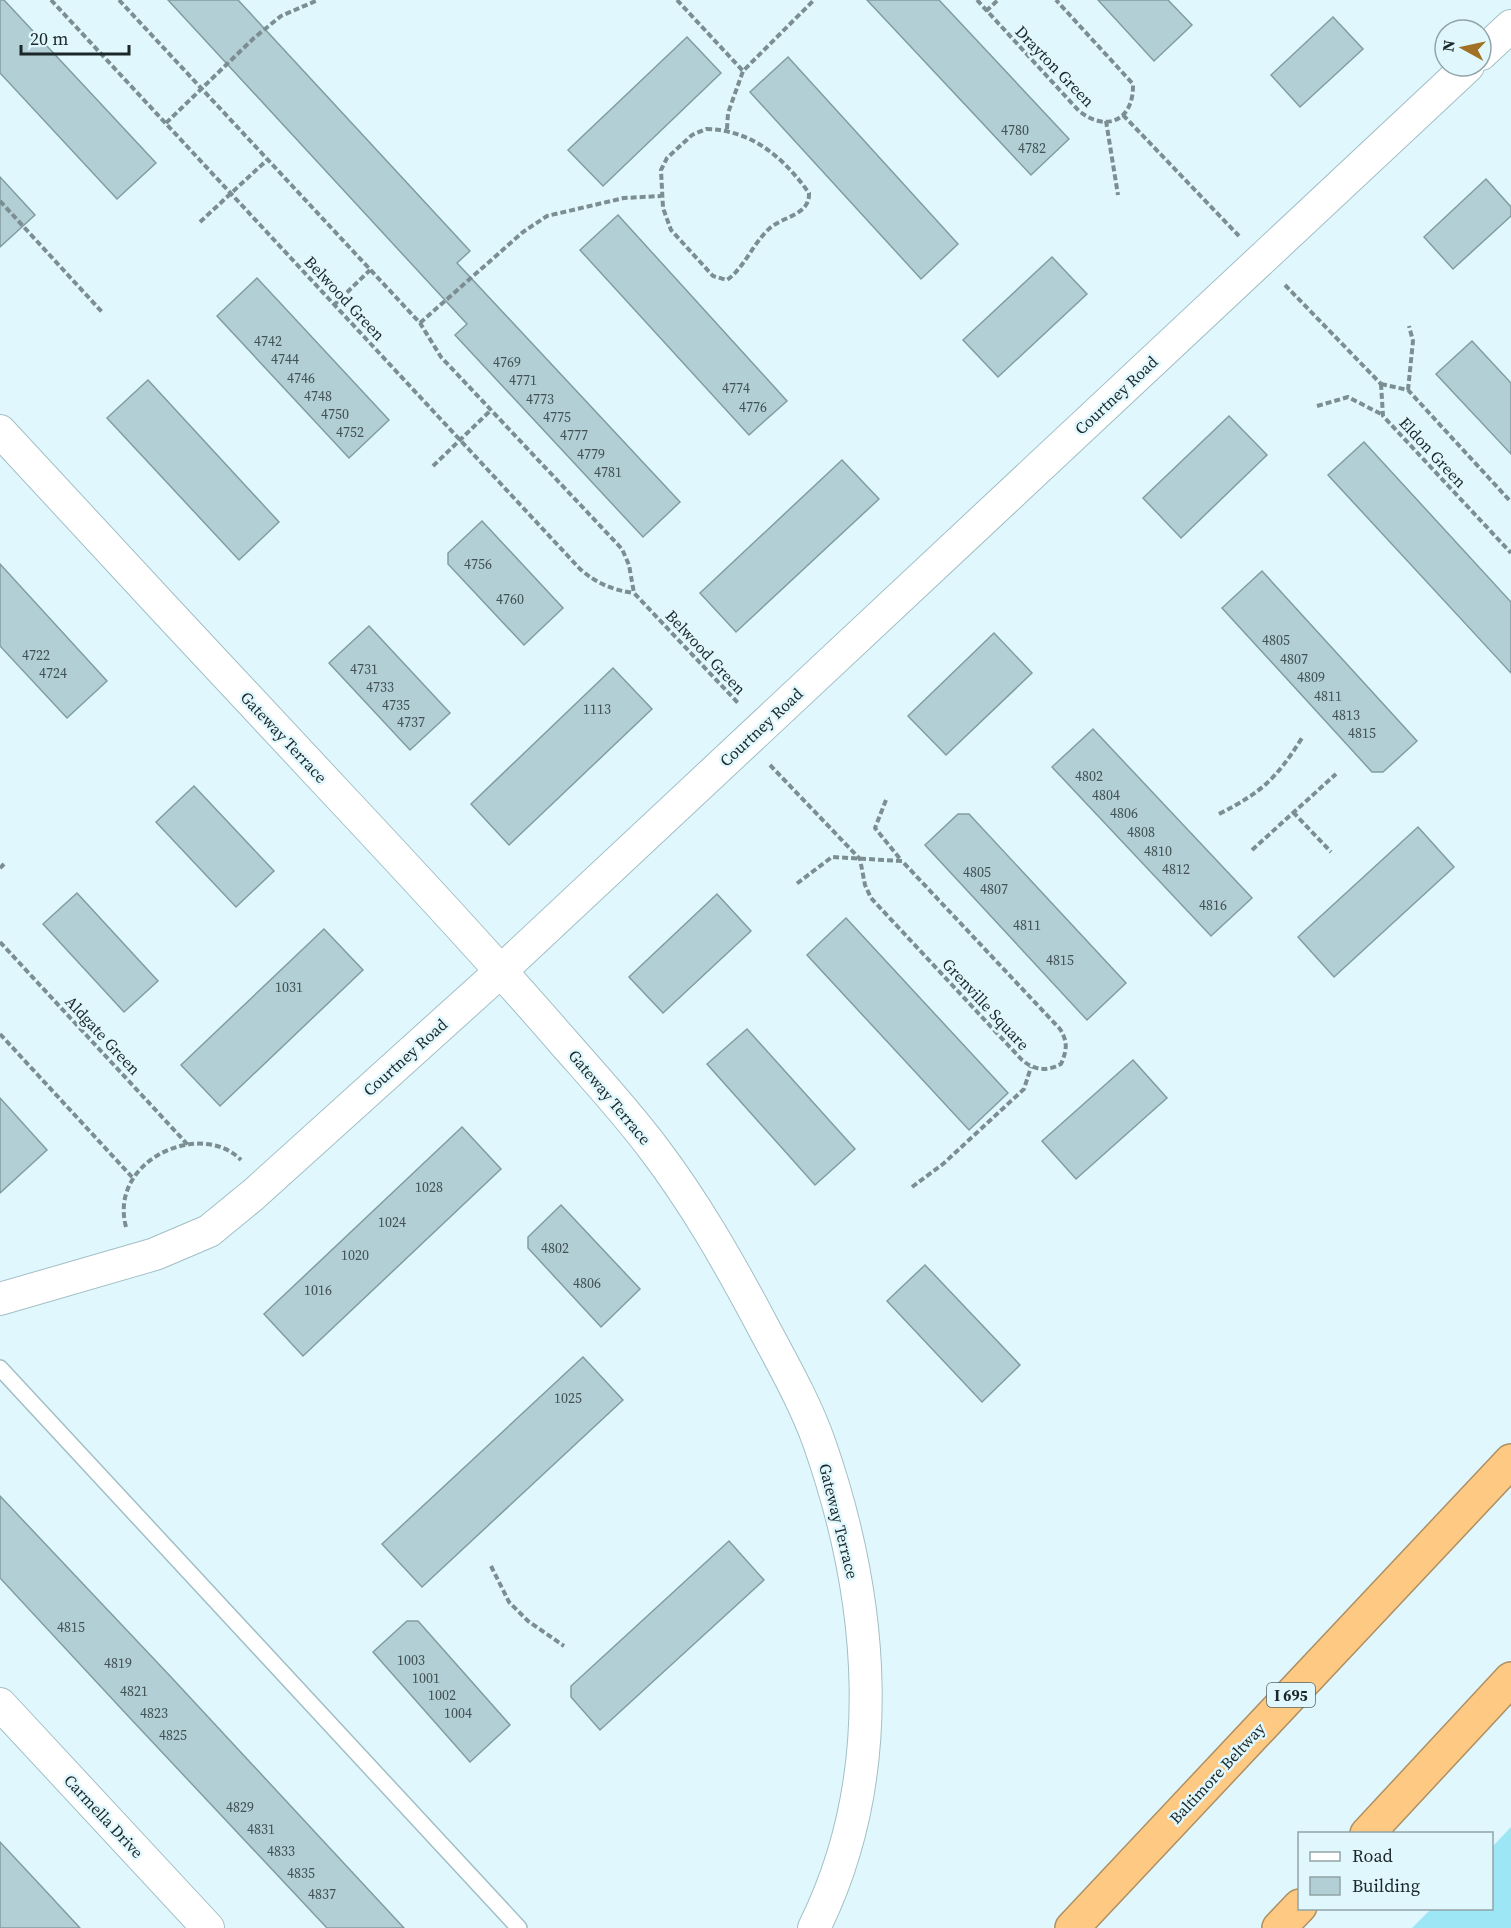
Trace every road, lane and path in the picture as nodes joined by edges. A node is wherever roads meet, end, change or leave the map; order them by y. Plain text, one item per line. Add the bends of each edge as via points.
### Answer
1 (51, 0) edge
2 (119, 0) edge
3 (318, 0) edge
4 (677, 0) edge
5 (814, 0) edge
6 (976, 0) edge
7 (998, 0) edge
8 (1056, 0) edge
9 (986, 11) junction
10 (1511, 26) edge
11 (1493, 43) edge
12 (743, 71) junction
13 (1455, 78) edge
14 (201, 89) junction
15 (1106, 122) junction
16 (165, 123) junction
17 (727, 129) junction
18 (267, 160) junction
19 (231, 193) junction
20 (1118, 195) dead end
21 (661, 196) junction
22 (0, 201) edge
23 (200, 222) dead end
24 (370, 270) junction
25 (334, 305) junction
26 (102, 312) dead end
27 (420, 323) junction
28 (1409, 326) dead end
29 (1408, 390) junction
30 (1317, 406) dead end
31 (491, 410) junction
32 (1383, 416) junction
33 (0, 431) edge
34 (460, 440) junction
35 (433, 466) dead end
36 (1511, 502) edge
37 (1511, 553) edge
38 (634, 593) junction
39 (754, 734) junction
40 (1302, 738) dead end
41 (1336, 774) dead end
42 (886, 800) dead end
43 (1293, 812) junction
44 (1219, 814) dead end
45 (1252, 850) dead end
46 (1331, 852) dead end
47 (860, 859) junction
48 (902, 861) junction
49 (795, 885) dead end
50 (0, 942) edge
51 (501, 971) junction
52 (0, 1034) edge
53 (1031, 1067) junction
54 (188, 1145) junction
55 (132, 1177) junction
56 (264, 1184) junction
57 (912, 1187) dead end
58 (135, 1260) junction
59 (0, 1299) edge
60 (0, 1368) edge
61 (1511, 1461) edge
62 (491, 1566) dead end
63 (564, 1646) dead end
64 (1511, 1678) edge
65 (0, 1704) edge
66 (1368, 1832) edge
67 (1298, 1907) edge
68 (208, 1928) edge
69 (519, 1928) edge
70 (814, 1928) edge
71 (1072, 1928) edge
72 (1279, 1928) edge

1 - 16 path, Belwood Green
2 - 14 path
3 - 14 path via 281,16
4 - 12 path
5 - 12 path
6 - 9 path, Drayton Green
7 - 9 path
8 - 15 path, Drayton Green via 1133,84 1127,110 1120,119
9 - 15 path, Drayton Green via 1079,111 1091,120
10 - 11 street
12 - 17 path via 728,113
13 - 39 street, Courtney Road
14 - 16 path
14 - 18 path
15 - 20 path
16 - 19 path, Belwood Green
17 - 21 path via 706,129 692,135 667,158 661,170
17 - 21 path via 761,144 804,187 810,202 805,210 771,227 727,280 713,276 671,230
18 - 19 path
18 - 24 path
19 - 23 path
19 - 25 path, Belwood Green
21 - 27 path via 624,198 547,216 523,232
22 - 26 path
24 - 25 path
24 - 27 path
25 - 34 path, Belwood Green
27 - 31 path via 441,357
28 - 29 path via 1413,341
29 - 32 path, Eldon Green via 1381,384
29 - 36 path, Eldon Green
30 - 32 path via 1348,397
31 - 34 path
31 - 38 path via 622,549
32 - 37 path, Eldon Green
33 - 51 street, Gateway Terrace
34 - 35 path
34 - 38 path, Belwood Green via 580,568 607,586
38 - 39 path, Belwood Green
39 - 47 path
39 - 51 street, Courtney Road
40 - 44 path via 1281,772 1252,797
41 - 43 path
42 - 48 path, Grenville Square via 875,828
43 - 45 path
43 - 46 path
47 - 48 path
47 - 49 path via 832,857
47 - 53 path, Grenville Square via 871,898
48 - 53 path, Grenville Square via 1067,1040 1061,1064 1052,1069
50 - 54 path, Aldgate Green
51 - 56 street, Courtney Road
51 - 70 street, Gateway Terrace via 654,1149 699,1214 773,1347 817,1438 849,1546 867,1690 861,1770 848,1846
52 - 55 path
53 - 57 path via 1024,1089 943,1164
54 - 55 path via 158,1155
54 - 56 path via 225,1148
55 - 58 path via 122,1213
56 - 58 street, Courtney Road via 209,1231
58 - 59 street, Courtney Road
60 - 69 lane
61 - 71 highway, Baltimore Beltway / I 695
62 - 63 path via 509,1602
64 - 66 highway
65 - 68 street, Carmella Drive
67 - 72 highway

